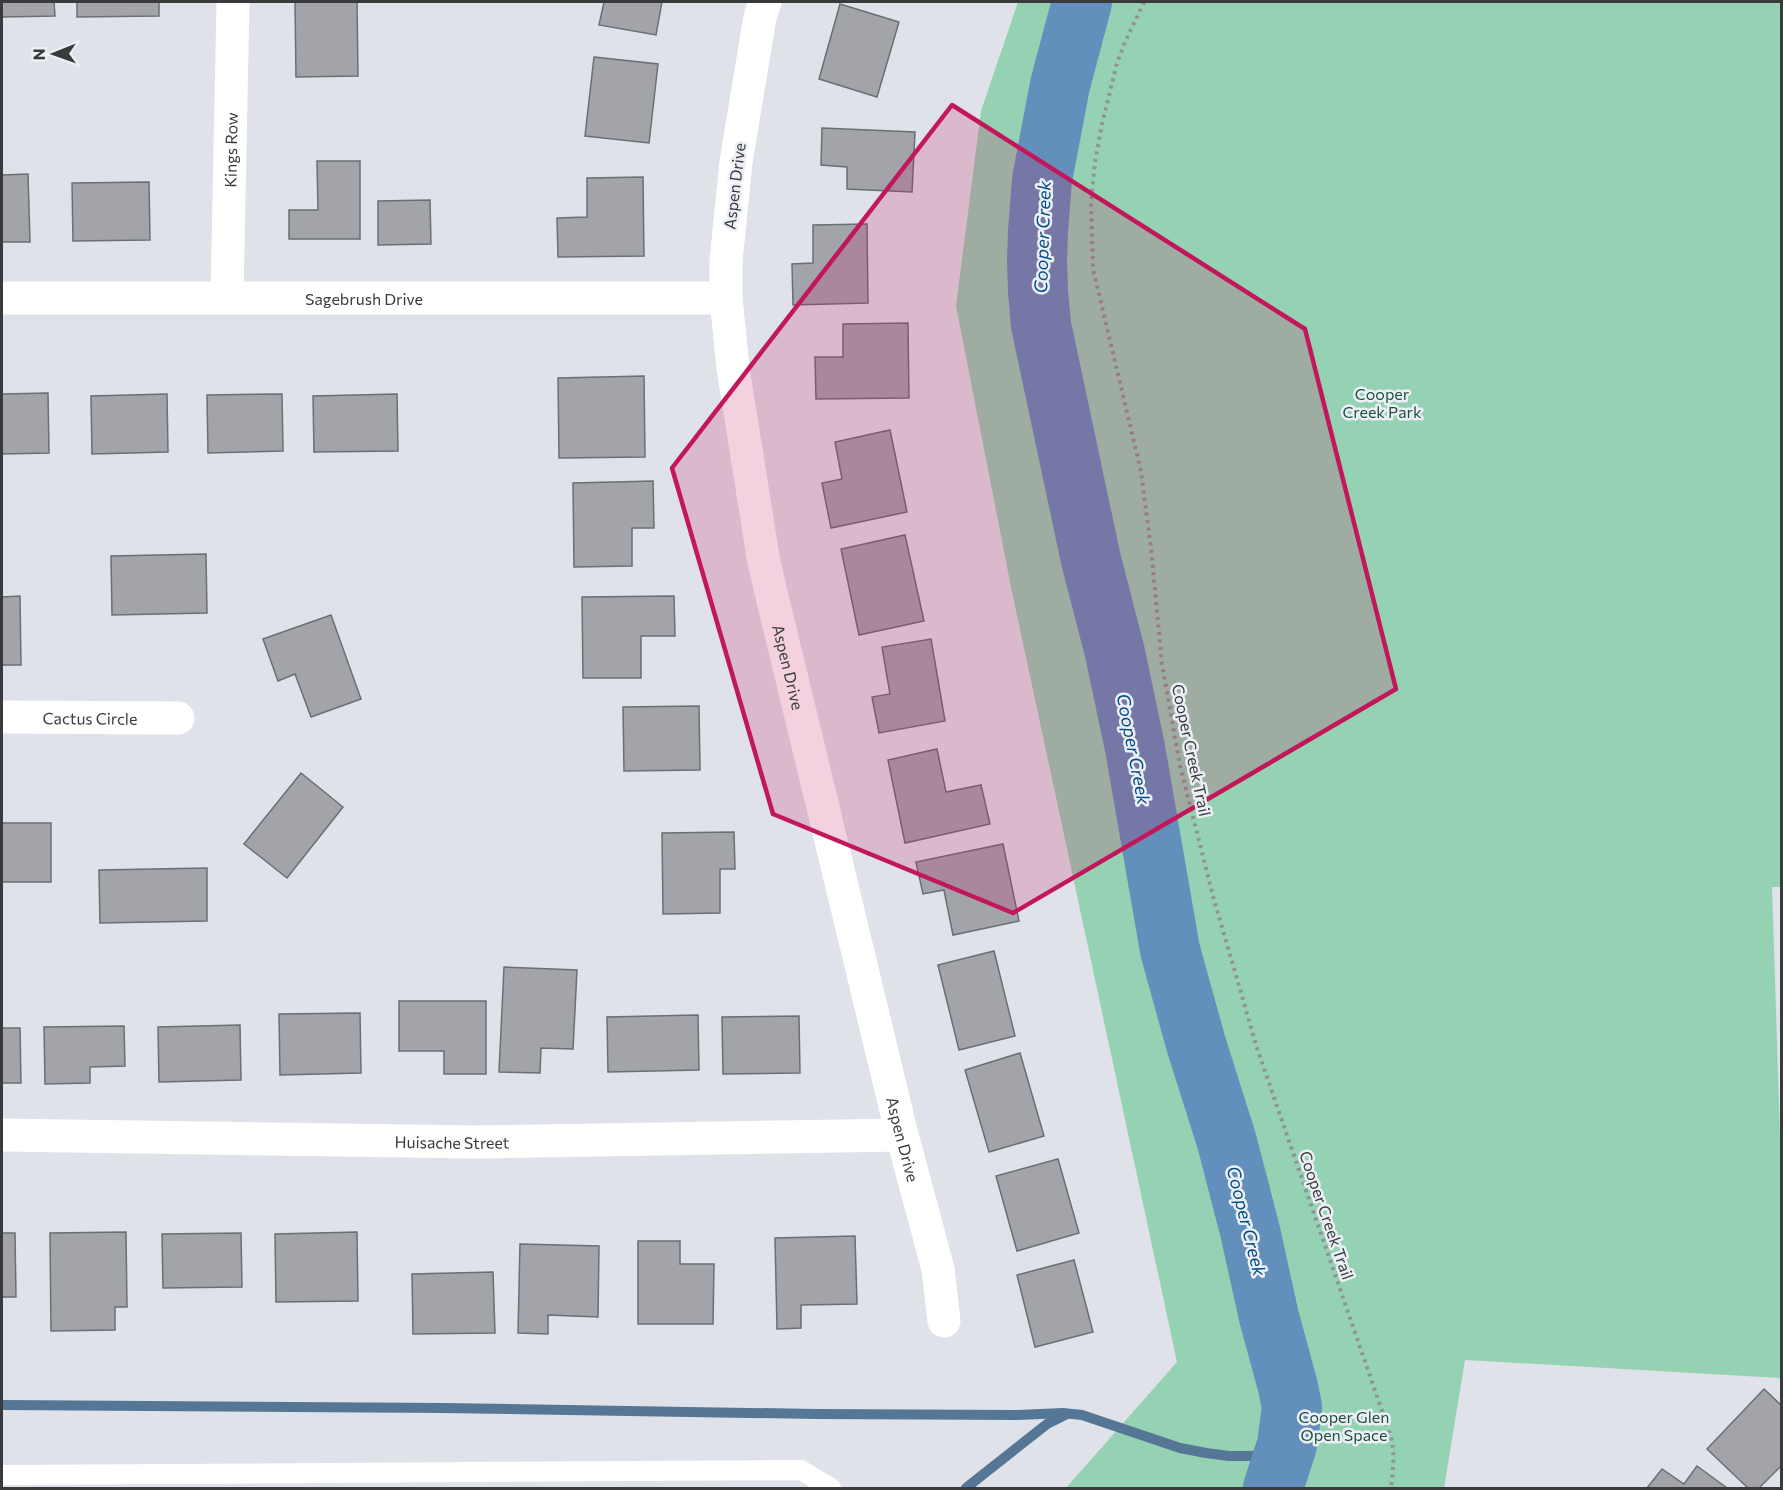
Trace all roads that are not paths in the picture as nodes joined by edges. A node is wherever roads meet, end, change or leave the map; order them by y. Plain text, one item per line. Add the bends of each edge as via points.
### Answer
1 (233, 2) edge
2 (765, 2) edge
3 (227, 297) junction
4 (2, 298) edge
5 (726, 298) junction
6 (2, 717) edge
7 (178, 718) dead end
8 (2, 1135) edge
9 (902, 1135) junction
10 (944, 1321) dead end
11 (2, 1475) edge
12 (831, 1488) edge

1 - 3 street, Kings Row
2 - 5 street, Aspen Drive via 736,162
3 - 4 street, Sagebrush Drive
3 - 5 street, Sagebrush Drive
5 - 9 street, Aspen Drive via 733,368 764,563
6 - 7 street, Cactus Circle
8 - 9 street, Huisache Street via 475,1142
9 - 10 street, Aspen Drive via 938,1269
11 - 12 lane via 801,1470

